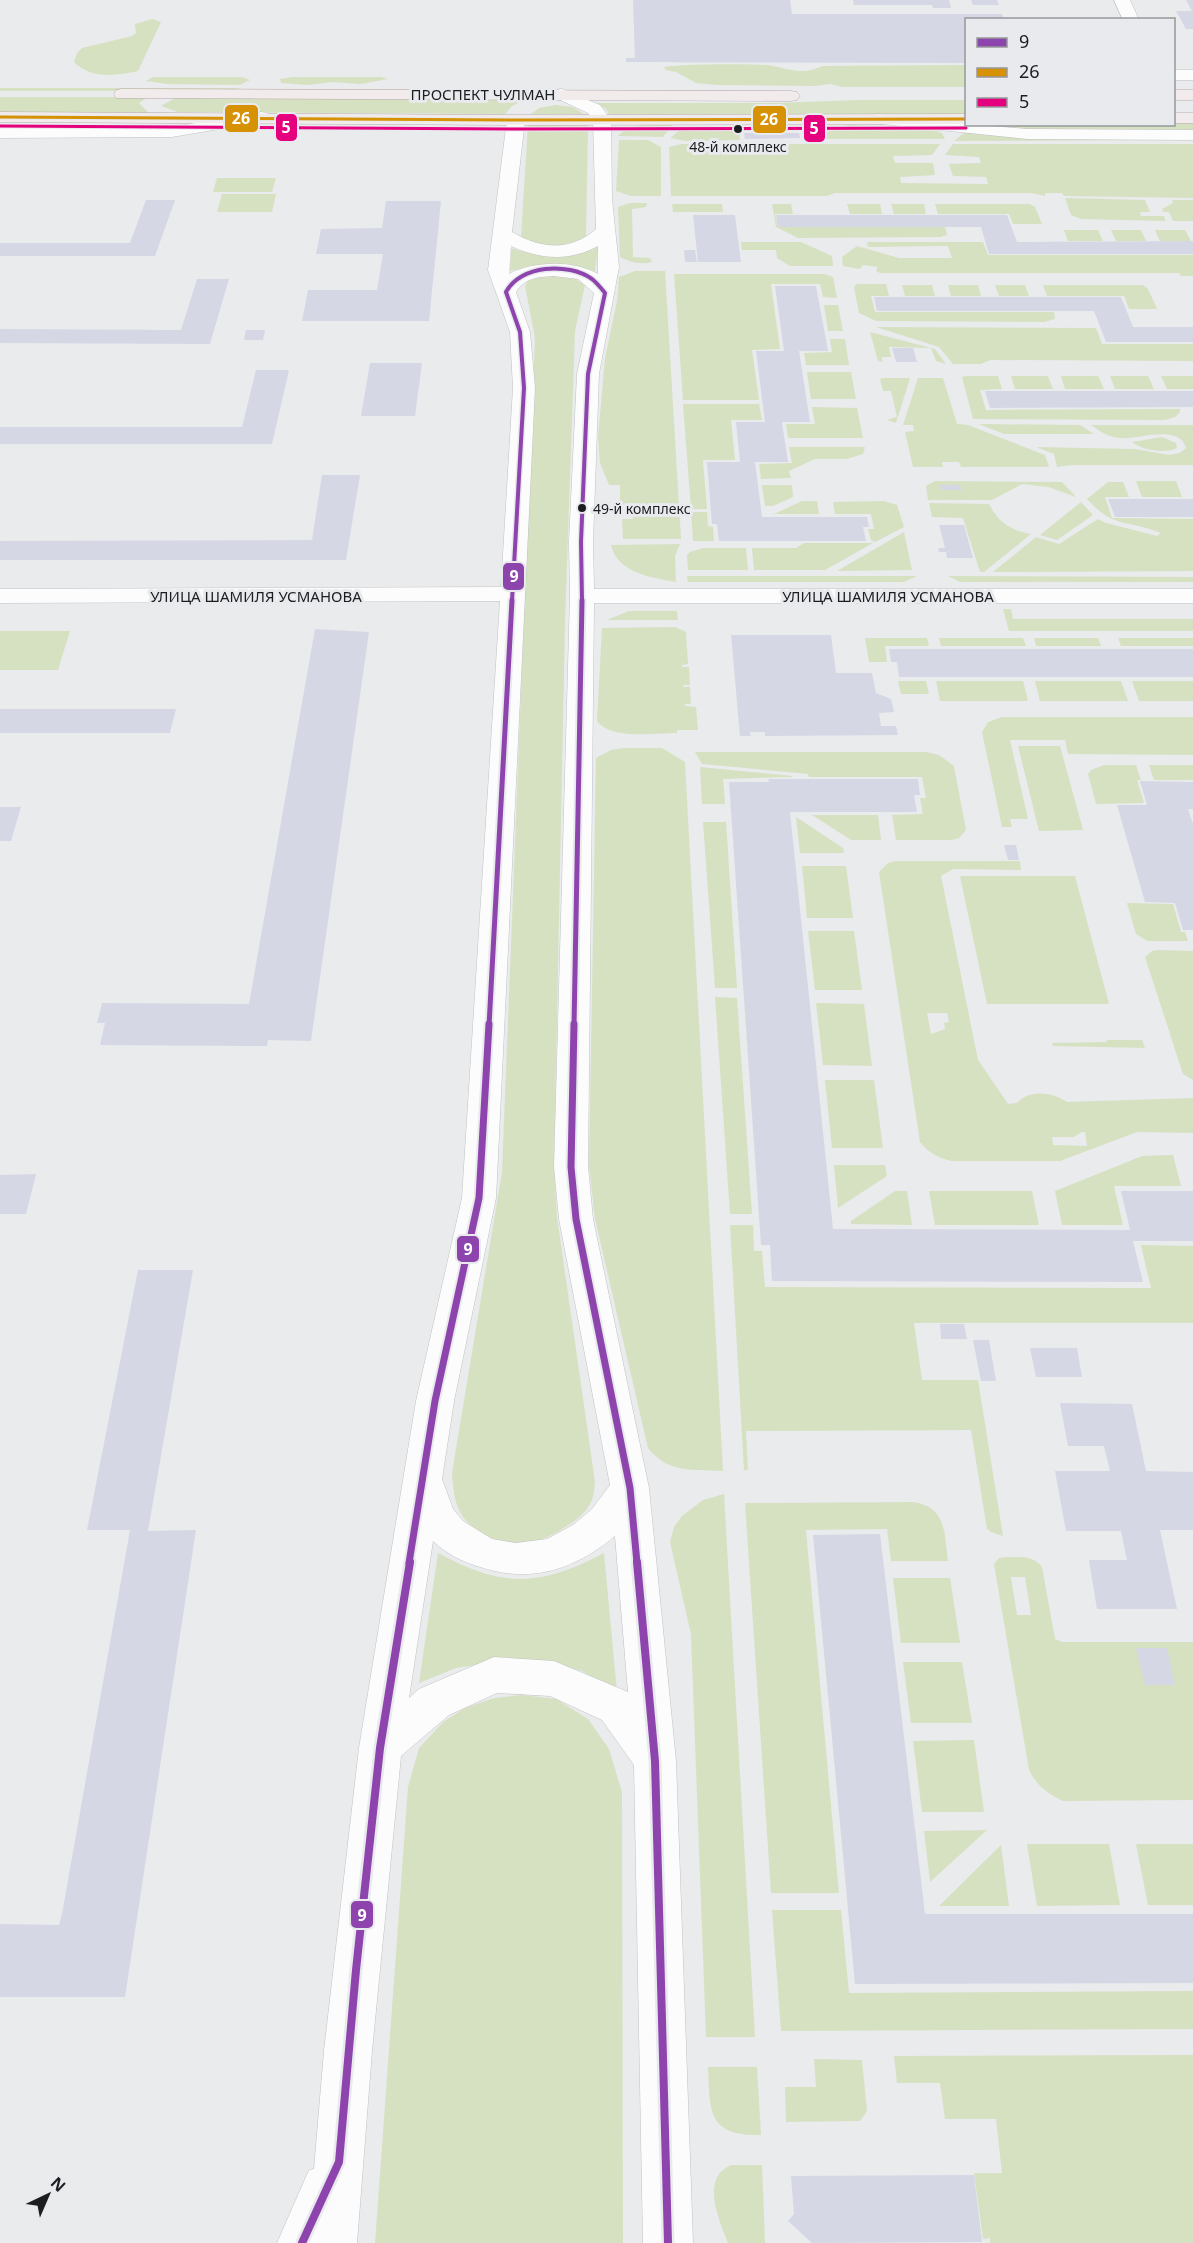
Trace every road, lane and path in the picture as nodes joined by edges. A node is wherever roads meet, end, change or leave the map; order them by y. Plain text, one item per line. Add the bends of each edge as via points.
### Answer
1 (1122, 0) edge
2 (1130, 18) edge
3 (1175, 75) edge
4 (1193, 75) edge
5 (106, 94) dead end
6 (177, 94) junction
7 (562, 94) junction
8 (1175, 95) edge
9 (1193, 95) edge
10 (809, 96) dead end
11 (0, 117) edge
12 (177, 117) junction
13 (261, 117) junction
14 (1175, 118) edge
15 (1193, 118) edge
16 (873, 119) junction
17 (965, 119) edge
18 (516, 120) junction
19 (602, 120) junction
20 (0, 133) edge
21 (1193, 135) edge
22 (606, 230) junction
23 (501, 233) junction
24 (506, 292) junction
25 (605, 293) junction
26 (511, 594) junction
27 (0, 596) edge
28 (582, 596) junction
29 (1193, 596) edge
30 (422, 1477) junction
31 (630, 1488) junction
32 (380, 1748) junction
33 (655, 1761) junction
34 (339, 2162) junction
35 (668, 2220) edge
36 (302, 2243) edge
37 (332, 2243) edge
38 (683, 2243) edge

1 - 2 street
3 - 4 street
5 - 6 main road, ПРОСПЕКТ ЧУЛМАН
6 - 7 main road, ПРОСПЕКТ ЧУЛМАН
6 - 12 main road via 151,101 150,107
7 - 10 main road, ПРОСПЕКТ ЧУЛМАН
7 - 19 street via 594,109
8 - 9 main road
11 - 12 main road, ПРОСПЕКТ ЧУЛМАН
12 - 13 main road, ПРОСПЕКТ ЧУЛМАН
13 - 18 main road, ПРОСПЕКТ ЧУЛМАН
13 - 20 street via 172,132
14 - 15 main road
16 - 17 main road, ПРОСПЕКТ ЧУЛМАН
16 - 19 main road, ПРОСПЕКТ ЧУЛМАН
16 - 21 street via 1027,134
18 - 19 main road, ПРОСПЕКТ ЧУЛМАН
18 - 23 street
19 - 22 street
22 - 23 street via 586,246 561,251 531,249
22 - 25 street via 609,267
23 - 24 street via 498,270
24 - 25 street via 513,281 523,276 553,270 591,278
24 - 26 street via 520,332 524,388
25 - 28 street via 588,374
26 - 27 street, УЛИЦА ШАМИЛЯ УСМАНОВА
26 - 30 street via 479,1198
28 - 29 street, УЛИЦА ШАМИЛЯ УСМАНОВА
28 - 31 street via 571,1167 576,1219
30 - 31 street via 447,1532 474,1550 507,1560 542,1558 576,1544 603,1524
30 - 32 street
31 - 33 street
32 - 33 street via 434,1702 494,1676 504,1676 554,1679 617,1707
32 - 34 street
33 - 35 street
34 - 36 street
34 - 37 street
35 - 38 street

